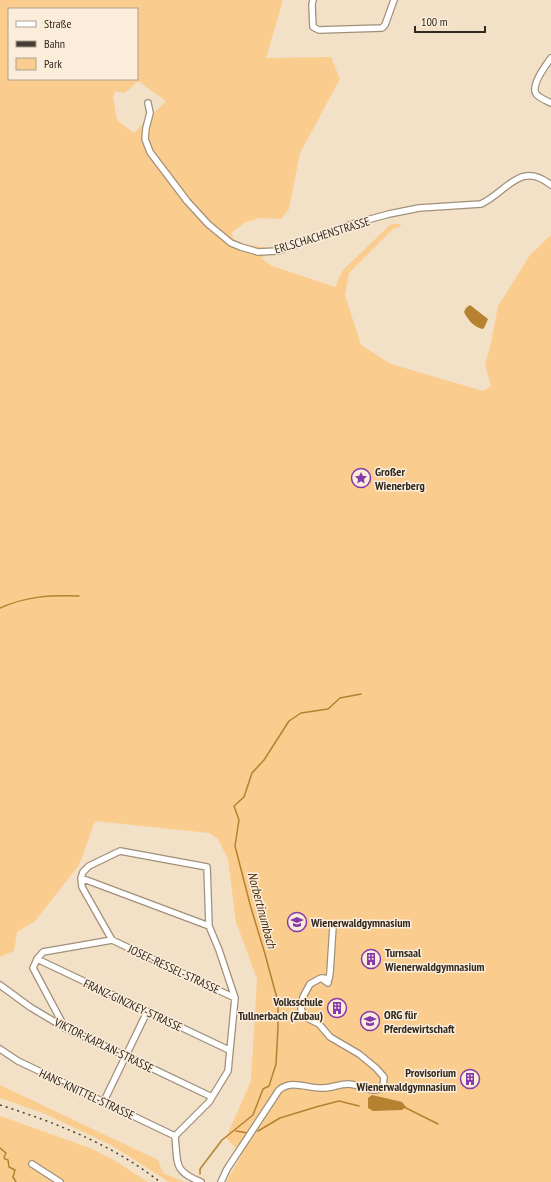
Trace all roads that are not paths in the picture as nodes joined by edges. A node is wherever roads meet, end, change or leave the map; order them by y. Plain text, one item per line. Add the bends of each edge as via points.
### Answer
1 (313, 0) edge
2 (394, 0) edge
3 (551, 58) edge
4 (551, 103) edge
5 (148, 104) dead end
6 (551, 185) edge
7 (81, 878) junction
8 (209, 926) junction
9 (333, 926) dead end
10 (112, 940) junction
11 (37, 960) junction
12 (322, 978) junction
13 (328, 983) dead end
14 (0, 985) edge
15 (235, 998) junction
16 (147, 1012) junction
17 (65, 1028) junction
18 (0, 1049) edge
19 (229, 1050) junction
20 (126, 1056) junction
21 (212, 1097) junction
22 (104, 1101) junction
23 (175, 1136) junction
24 (32, 1164) dead end
25 (60, 1182) edge
26 (201, 1182) edge
27 (221, 1182) edge

1 - 2 street via 313,27 319,30 382,28
3 - 4 street via 534,90 537,95
5 - 6 street, ERLSCHACHENSTRASSE via 150,113 145,139 160,167 213,228 231,243 258,252 278,251 352,224 389,214 419,208 481,204 508,183 522,176 540,177
7 - 8 street
7 - 8 street via 89,866 120,851 207,867
7 - 10 street via 82,887
8 - 15 street
9 - 12 street via 329,978
10 - 11 street via 42,952
10 - 15 street, JOSEF-RESSEL-STRASSE
11 - 16 street, FRANZ-GINZKEY-STRASSE
11 - 17 street via 34,968
12 - 13 street
12 - 27 street via 310,984 303,997 301,1009 305,1018 319,1024 330,1037 359,1054 376,1068 384,1077 383,1087 375,1090 349,1084 325,1088 285,1085 279,1090
14 - 17 street, VIKTOR-KAPLAN-STRASSE
15 - 19 street
16 - 19 street, FRANZ-GINZKEY-STRASSE
16 - 20 street
17 - 20 street, VIKTOR-KAPLAN-STRASSE
18 - 22 street, HANS-KNITTEL-STRASSE via 18,1061
19 - 21 street via 228,1070
20 - 21 street, VIKTOR-KAPLAN-STRASSE
20 - 22 street
21 - 23 street
22 - 23 street, HANS-KNITTEL-STRASSE
23 - 26 street via 181,1171
24 - 25 street

